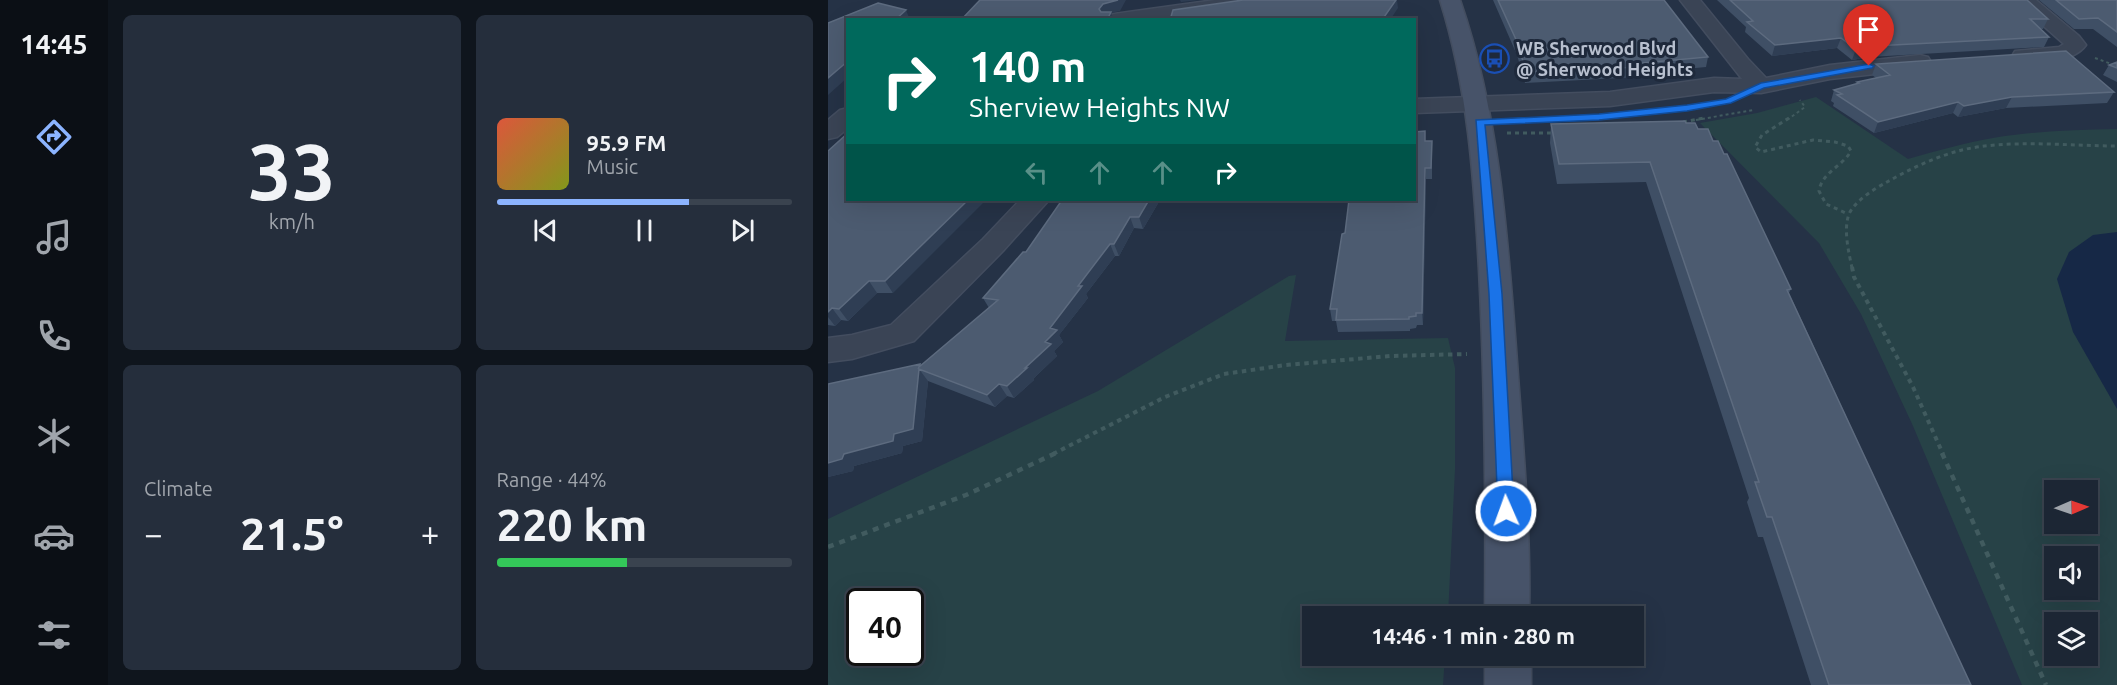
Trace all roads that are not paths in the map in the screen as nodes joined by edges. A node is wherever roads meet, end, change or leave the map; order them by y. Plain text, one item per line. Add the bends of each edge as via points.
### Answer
1 (1257, 0) edge
2 (1450, 0) edge
3 (1690, 0) edge
4 (2024, 0) edge
5 (1143, 18) edge
6 (1998, 57) edge
7 (1944, 60) edge
8 (1761, 97) junction
9 (1416, 106) edge
10 (846, 117) edge
11 (1479, 120) junction
12 (1416, 124) edge
13 (828, 132) edge
14 (1034, 201) edge
15 (828, 350) edge
16 (1507, 606) edge
17 (1508, 666) edge
18 (1508, 685) edge

1 - 5 street
2 - 11 street via 1464,45
3 - 8 street
4 - 6 street via 2075,45 2072,50 2054,55
7 - 8 street via 1850,69
8 - 11 street via 1599,117
9 - 11 street
10 - 13 street
11 - 12 street
11 - 16 street via 1500,354
14 - 15 street via 902,333
17 - 18 street

